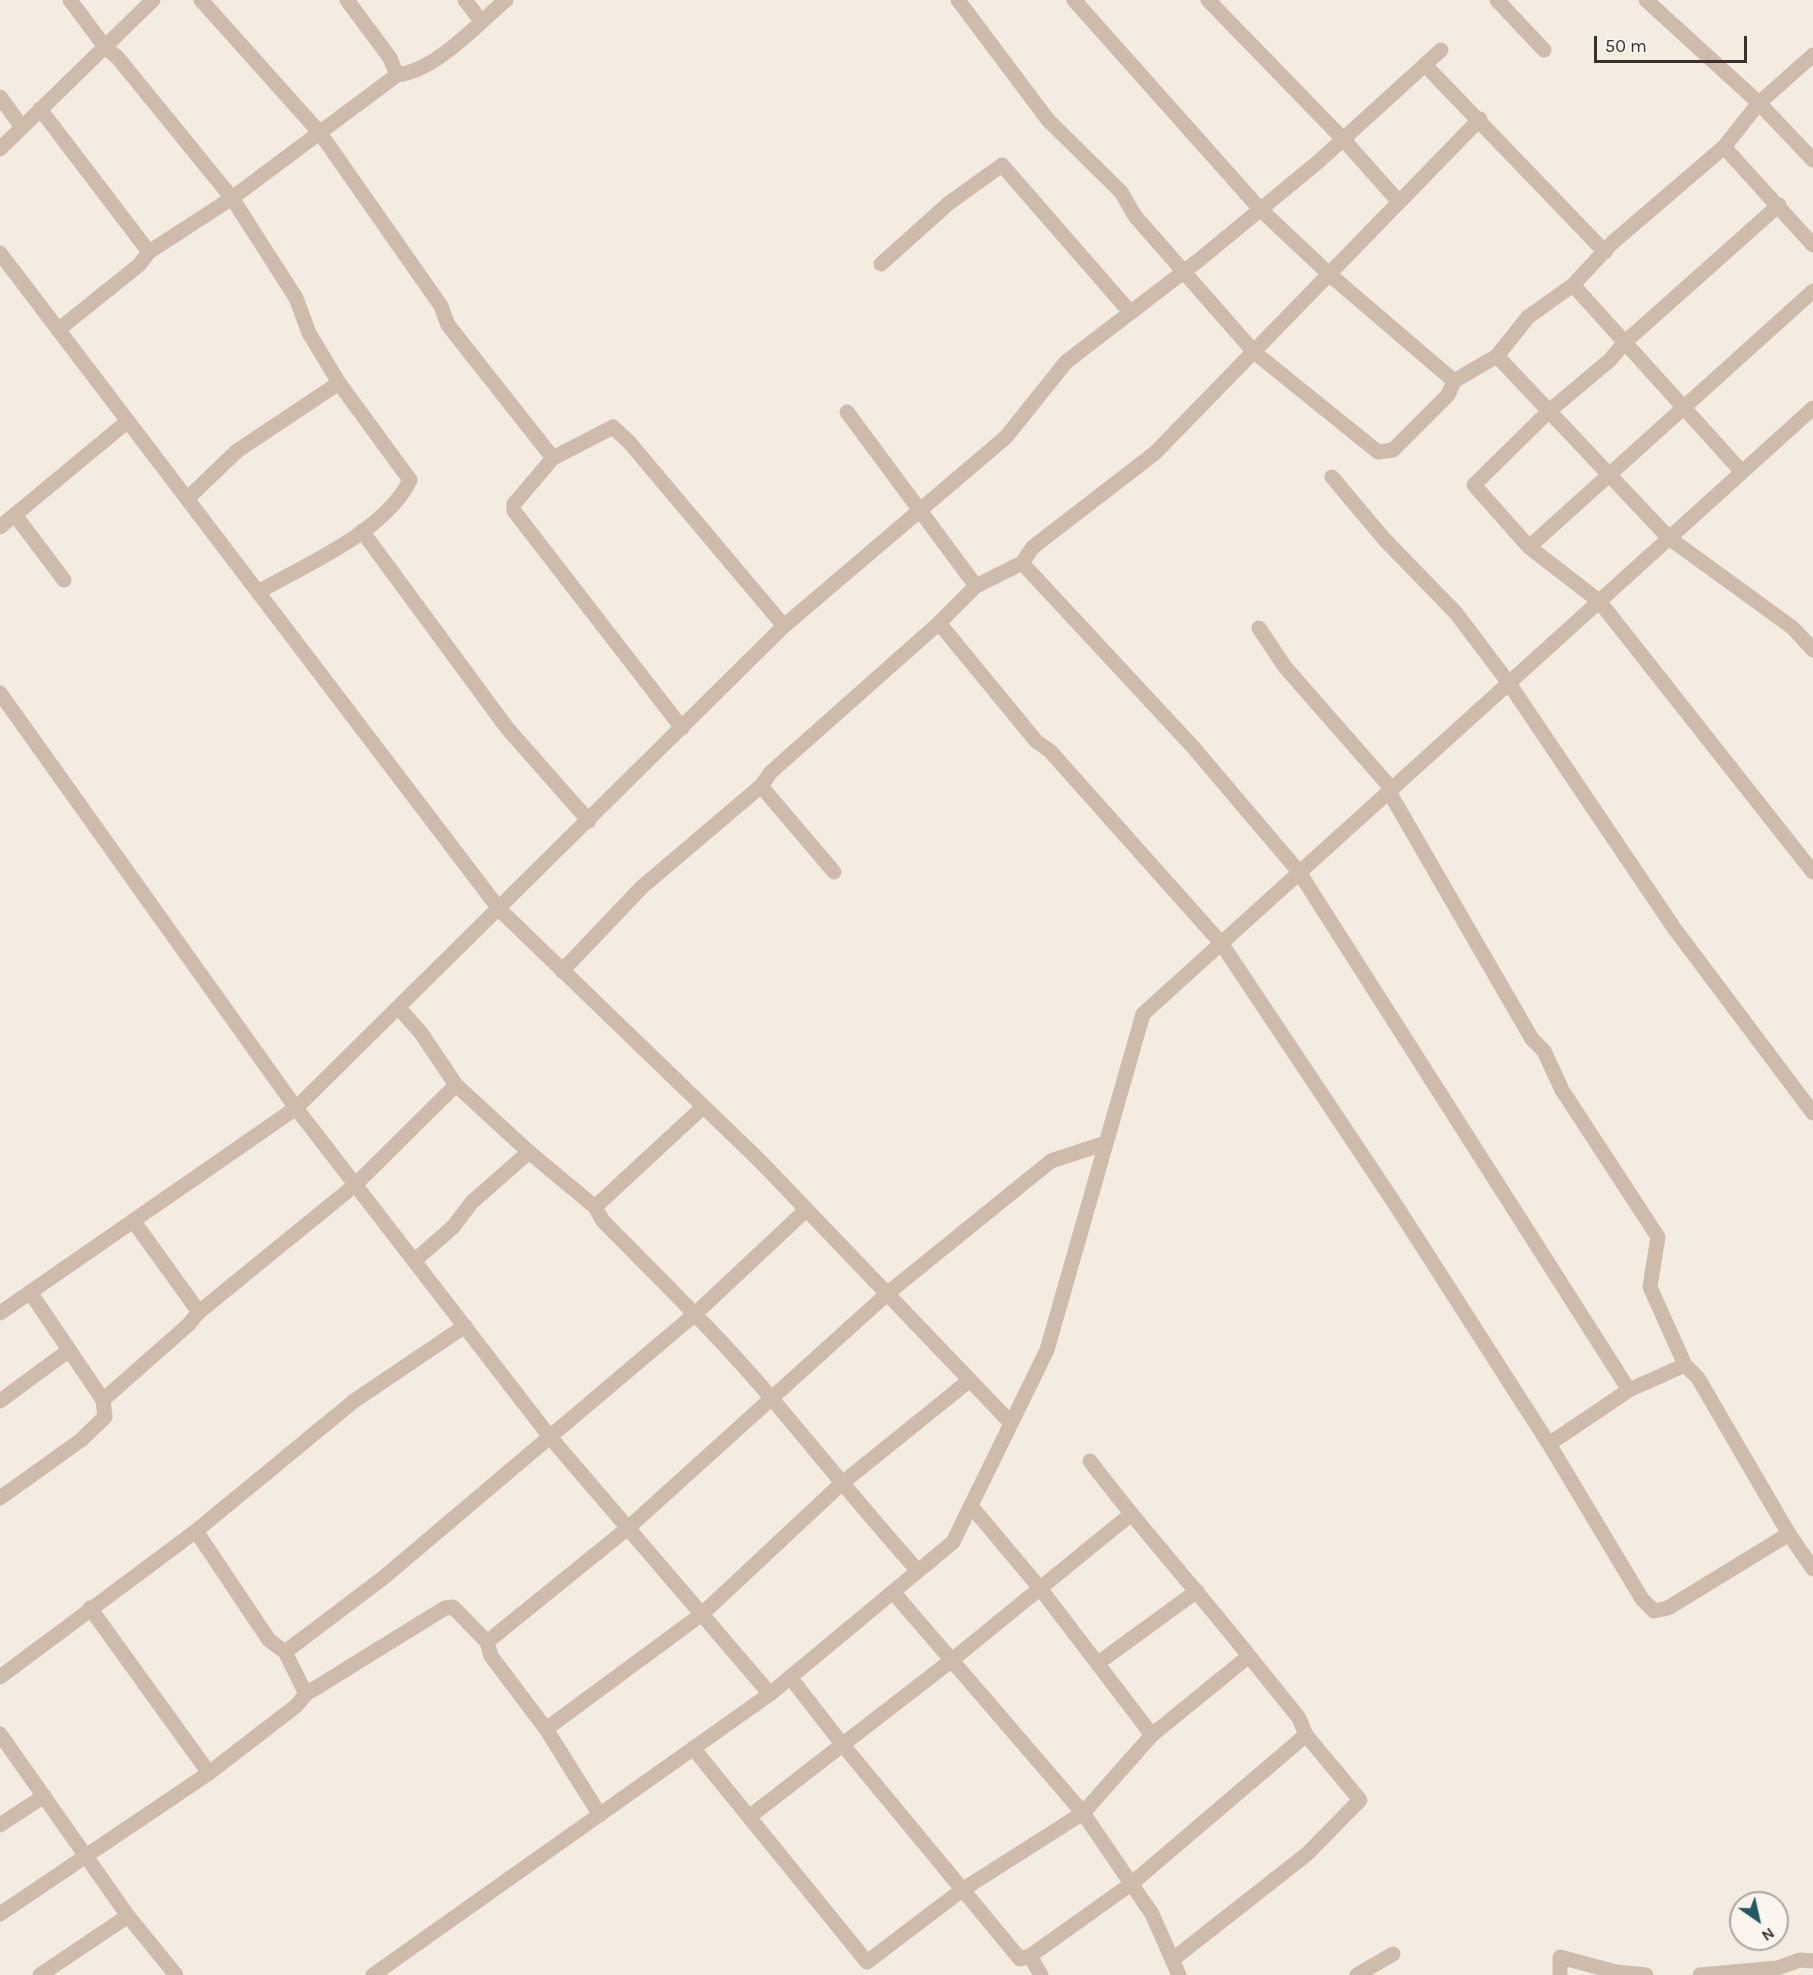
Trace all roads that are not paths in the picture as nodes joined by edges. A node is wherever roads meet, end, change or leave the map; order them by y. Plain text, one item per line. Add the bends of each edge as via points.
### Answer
1 (70, 0) edge
2 (153, 0) edge
3 (201, 0) edge
4 (347, 0) edge
5 (465, 0) edge
6 (506, 0) edge
7 (958, 0) edge
8 (1074, 0) edge
9 (1208, 0) edge
10 (1497, 0) edge
11 (1646, 0) edge
12 (481, 21) junction
13 (105, 47) junction
14 (1440, 50) dead end
15 (1544, 50) dead end
16 (1813, 54) edge
17 (1425, 64) junction
18 (398, 75) junction
19 (0, 97) edge
20 (1759, 103) junction
21 (40, 109) junction
22 (1480, 119) junction
23 (22, 127) junction
24 (320, 133) junction
25 (1343, 139) junction
26 (1724, 147) junction
27 (0, 149) edge
28 (1813, 159) edge
29 (232, 198) junction
30 (1399, 202) junction
31 (1779, 205) junction
32 (1260, 209) junction
33 (1813, 244) edge
34 (149, 252) junction
35 (1605, 252) junction
36 (0, 253) edge
37 (881, 264) dead end
38 (1184, 271) junction
39 (1329, 274) junction
40 (1573, 285) junction
41 (1813, 291) edge
42 (1131, 312) junction
43 (58, 330) junction
44 (1624, 343) junction
45 (1254, 352) junction
46 (1497, 356) junction
47 (1455, 381) junction
48 (339, 382) junction
49 (1684, 408) junction
50 (1813, 408) edge
51 (847, 412) dead end
52 (1548, 412) junction
53 (128, 421) junction
54 (553, 458) junction
55 (1742, 472) junction
56 (1607, 476) junction
57 (1332, 477) dead end
58 (187, 499) junction
59 (921, 509) junction
60 (15, 515) junction
61 (0, 527) edge
62 (362, 531) junction
63 (1669, 538) junction
64 (1529, 548) junction
65 (1022, 563) junction
66 (64, 580) dead end
67 (976, 586) junction
68 (258, 592) junction
69 (1599, 601) junction
70 (939, 623) junction
71 (784, 626) junction
72 (1259, 628) dead end
73 (1813, 650) edge
74 (1508, 682) junction
75 (0, 693) edge
76 (682, 728) junction
77 (761, 786) junction
78 (1391, 788) junction
79 (589, 821) junction
80 (834, 872) dead end
81 (1299, 872) junction
82 (1813, 872) edge
83 (500, 910) junction
84 (1221, 943) junction
85 (562, 971) junction
86 (399, 1008) junction
87 (456, 1085) junction
88 (703, 1107) junction
89 (296, 1108) junction
90 (1813, 1113) edge
91 (1106, 1143) junction
92 (529, 1152) junction
93 (355, 1185) junction
94 (596, 1207) junction
95 (806, 1210) junction
96 (134, 1222) junction
97 (414, 1261) junction
98 (30, 1292) junction
99 (888, 1296) junction
100 (199, 1312) junction
101 (0, 1313) edge
102 (695, 1314) junction
103 (465, 1326) junction
104 (68, 1351) junction
105 (1685, 1365) junction
106 (969, 1380) junction
107 (1629, 1390) junction
108 (772, 1399) junction
109 (103, 1400) junction
110 (0, 1401) edge
111 (1011, 1423) junction
112 (549, 1437) junction
113 (1549, 1444) junction
114 (1090, 1461) dead end
115 (841, 1484) junction
116 (0, 1498) edge
117 (970, 1506) junction
118 (1130, 1515) junction
119 (628, 1528) junction
120 (196, 1532) junction
121 (1789, 1534) junction
122 (1813, 1569) edge
123 (918, 1571) junction
124 (1039, 1587) junction
125 (1197, 1590) junction
126 (892, 1592) junction
127 (90, 1608) junction
128 (702, 1614) junction
129 (487, 1642) junction
130 (285, 1652) junction
131 (1249, 1656) junction
132 (952, 1660) junction
133 (1098, 1663) junction
134 (0, 1677) edge
135 (790, 1677) junction
136 (306, 1694) junction
137 (770, 1694) junction
138 (546, 1729) junction
139 (0, 1734) edge
140 (1152, 1735) junction
141 (1306, 1735) junction
142 (842, 1744) junction
143 (693, 1748) junction
144 (209, 1773) junction
145 (44, 1796) junction
146 (1083, 1813) junction
147 (600, 1815) junction
148 (749, 1817) junction
149 (0, 1825) edge
150 (87, 1858) junction
151 (1131, 1884) junction
152 (962, 1890) junction
153 (0, 1914) edge
154 (128, 1916) junction
155 (1393, 1954) dead end
156 (1030, 1956) junction
157 (1172, 1960) junction
158 (1813, 1961) edge
159 (40, 1975) edge
160 (176, 1975) edge
161 (373, 1975) edge
162 (1041, 1975) edge
163 (1179, 1975) edge
164 (1357, 1975) edge
165 (1560, 1975) edge
166 (1646, 1975) edge
167 (1700, 1975) edge

1 - 13 street
2 - 13 street
3 - 24 street
4 - 18 street
5 - 12 street
6 - 12 street
7 - 38 street via 1048,120 1121,192 1135,216
8 - 32 street
9 - 25 street
10 - 15 street
11 - 20 street
12 - 18 street via 471,33 412,73
13 - 21 street
13 - 29 street
14 - 17 street
16 - 20 street
17 - 22 street
17 - 25 street
18 - 24 street
19 - 23 street
20 - 26 street
20 - 28 street
21 - 23 street
21 - 34 street
22 - 30 street
22 - 35 street
23 - 27 street
24 - 29 street
24 - 54 street via 441,306 448,325
25 - 30 street
25 - 32 street
26 - 31 street
26 - 35 street
29 - 34 street
29 - 48 street via 296,298 309,333
30 - 39 street
31 - 33 street
31 - 44 street
32 - 38 street
32 - 39 street
34 - 43 street via 139,265
35 - 40 street
36 - 43 street
37 - 42 street via 948,203 1002,165
38 - 42 street
38 - 45 street
39 - 45 street
39 - 47 street
40 - 44 street
40 - 46 street via 1528,317
41 - 49 street
42 - 59 street via 1065,362 1006,437
43 - 53 street
44 - 49 street
44 - 52 street via 1610,360
45 - 47 street via 1378,452 1393,450 1448,395
45 - 65 street via 1155,453 1033,548
46 - 47 street
46 - 52 street
48 - 58 street via 237,451
48 - 62 street via 410,480 403,492
49 - 55 street
49 - 56 street
50 - 55 street
51 - 59 street
52 - 56 street
52 - 64 street via 1474,485
53 - 58 street
53 - 60 street
54 - 71 street via 613,427
54 - 76 street via 513,504 514,511
55 - 63 street
56 - 63 street
56 - 64 street
57 - 74 street via 1385,540 1456,613
58 - 68 street
59 - 67 street
59 - 71 street
60 - 61 street
60 - 66 street
62 - 68 street
62 - 79 street via 507,728
63 - 69 street
63 - 73 street via 1793,628
64 - 69 street
65 - 67 street
65 - 81 street via 1193,747
67 - 70 street
68 - 83 street
69 - 74 street
69 - 82 street
70 - 77 street via 771,772
70 - 84 street via 1036,741 1050,751
71 - 76 street
72 - 78 street via 1285,667
74 - 78 street
74 - 90 street via 1674,928
75 - 89 street
76 - 79 street
77 - 80 street
77 - 85 street via 642,887
78 - 81 street
78 - 105 street via 1398,807 1532,1039 1544,1051 1562,1090 1658,1237 1650,1287
79 - 83 street
81 - 84 street
81 - 107 street
83 - 85 street
83 - 86 street
84 - 91 street via 1143,1014
84 - 113 street
85 - 88 street
86 - 87 street
86 - 89 street
87 - 92 street
87 - 93 street
88 - 94 street
88 - 95 street
89 - 93 street
89 - 96 street
91 - 99 street via 1051,1161
91 - 111 street via 1047,1350
92 - 94 street
92 - 97 street
93 - 97 street
93 - 100 street
94 - 102 street via 603,1221
95 - 99 street
95 - 102 street
96 - 98 street
96 - 100 street
97 - 103 street
98 - 101 street
98 - 104 street
99 - 106 street
99 - 108 street
100 - 109 street
102 - 108 street
102 - 112 street
103 - 112 street
103 - 120 street via 354,1401
104 - 109 street
104 - 110 street
105 - 107 street
105 - 121 street via 1698,1378
106 - 111 street
106 - 115 street
107 - 113 street
108 - 115 street
108 - 119 street
109 - 116 street via 105,1417 81,1440
111 - 117 street
112 - 119 street
112 - 130 street via 383,1578
113 - 121 street via 1642,1599 1654,1611 1668,1608
114 - 118 street
115 - 123 street
115 - 128 street
117 - 123 street via 953,1542
117 - 124 street
118 - 124 street
118 - 125 street
119 - 128 street
119 - 129 street
120 - 127 street
120 - 130 street via 269,1640
121 - 122 street
123 - 126 street
124 - 132 street
124 - 133 street
125 - 131 street
125 - 133 street
126 - 132 street
126 - 135 street
127 - 134 street
127 - 144 street
128 - 137 street
128 - 138 street
129 - 136 street via 453,1607 445,1608
129 - 138 street via 491,1656
130 - 136 street
131 - 140 street
131 - 141 street via 1299,1718
132 - 142 street
132 - 146 street
133 - 140 street
135 - 137 street
135 - 142 street
136 - 144 street
137 - 143 street
138 - 147 street
139 - 145 street
140 - 146 street
141 - 151 street
141 - 157 street via 1360,1800 1307,1854
142 - 148 street
142 - 152 street
143 - 147 street
143 - 148 street
144 - 150 street
145 - 149 street
145 - 150 street
146 - 151 street
146 - 152 street
147 - 161 street
148 - 152 street via 867,1962
150 - 153 street
150 - 154 street
151 - 156 street
151 - 157 street via 1152,1914
152 - 156 street via 1020,1959
154 - 159 street
154 - 160 street
155 - 164 street
156 - 162 street
157 - 163 street
158 - 167 street
165 - 166 street via 1560,1957 1616,1972

